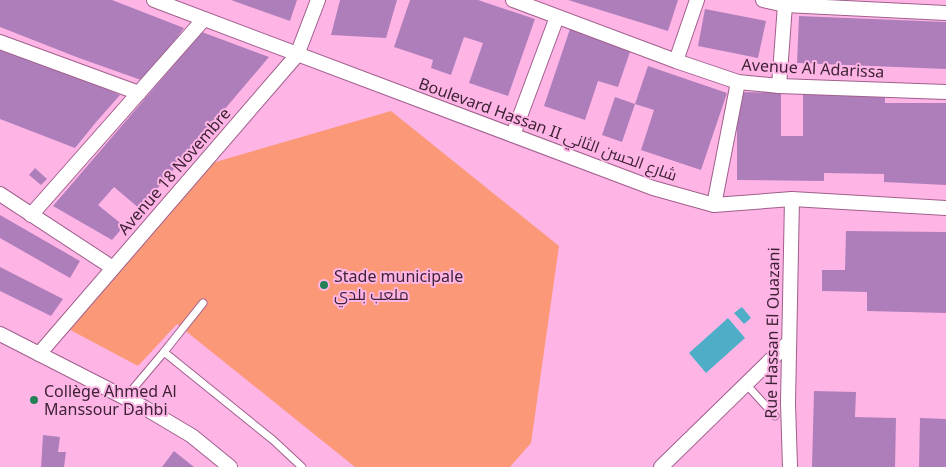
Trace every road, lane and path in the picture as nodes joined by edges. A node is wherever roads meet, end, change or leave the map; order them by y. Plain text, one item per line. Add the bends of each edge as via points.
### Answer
1 (154, 0) edge
2 (318, 0) edge
3 (513, 0) edge
4 (698, 0) edge
5 (763, 0) edge
6 (785, 5) junction
7 (946, 13) edge
8 (557, 16) junction
9 (204, 19) junction
10 (0, 42) edge
11 (297, 55) junction
12 (676, 61) junction
13 (738, 82) junction
14 (779, 86) junction
15 (946, 92) edge
16 (139, 93) junction
17 (514, 135) junction
18 (0, 194) edge
19 (792, 199) junction
20 (714, 205) junction
21 (946, 208) edge
22 (31, 215) junction
23 (113, 268) junction
24 (203, 303) dead end
25 (0, 334) edge
26 (789, 342) junction
27 (164, 352) junction
28 (39, 354) junction
29 (746, 384) junction
30 (126, 397) junction
31 (776, 416) dead end
32 (667, 465) edge
33 (230, 467) edge
34 (302, 467) edge
35 (790, 467) edge

1 - 9 street, Boulevard Hassan II شارع الحسن الثاني
2 - 11 street, Avenue 18 Novembre
3 - 8 street, Avenue Al Adarissa
4 - 12 street
5 - 6 street
6 - 7 street
6 - 14 street
8 - 12 street, Avenue Al Adarissa
8 - 17 street
9 - 11 street, Boulevard Hassan II شارع الحسن الثاني
9 - 16 street
10 - 16 street
11 - 17 street, Boulevard Hassan II شارع الحسن الثاني
11 - 23 street, Avenue 18 Novembre
12 - 13 street, Avenue Al Adarissa
13 - 14 street, Avenue Al Adarissa
13 - 20 street
14 - 15 street, Avenue Al Adarissa
16 - 22 street
17 - 20 street, Boulevard Hassan II شارع الحسن الثاني via 653,188
18 - 22 street
19 - 20 street, Boulevard Hassan II شارع الحسن الثاني
19 - 21 street, Boulevard Hassan II شارع الحسن الثاني
19 - 26 street, Rue Hassan El Ouazani
22 - 23 street
23 - 28 street, Avenue 18 Novembre
24 - 27 lane
25 - 28 street
26 - 29 street
26 - 35 street, Rue Hassan El Ouazani
27 - 30 lane
27 - 34 lane
28 - 30 street
29 - 31 lane
29 - 32 street
30 - 33 street via 192,436

